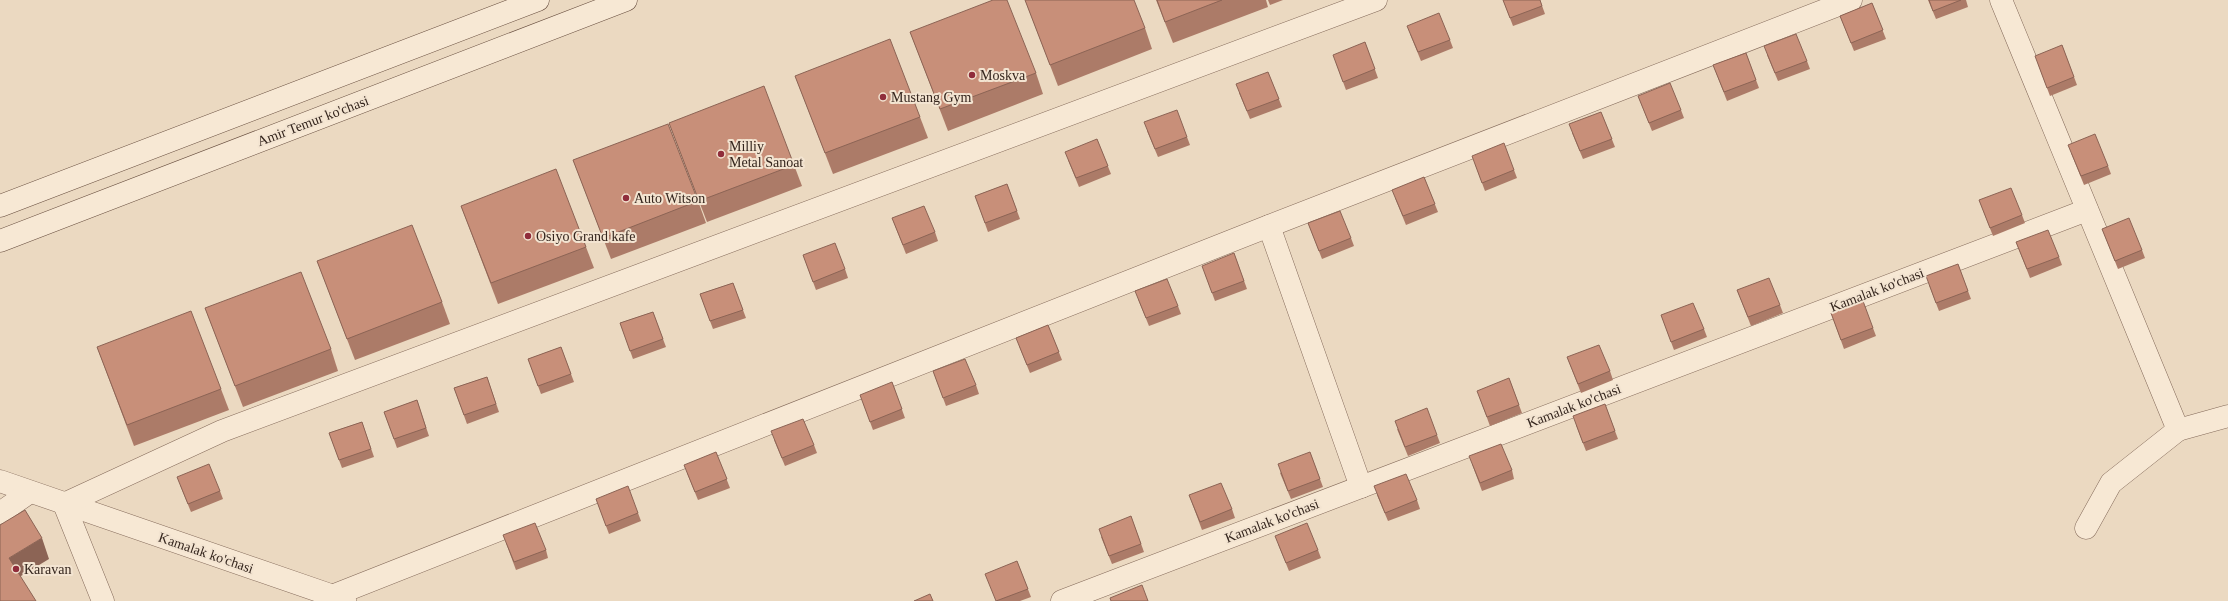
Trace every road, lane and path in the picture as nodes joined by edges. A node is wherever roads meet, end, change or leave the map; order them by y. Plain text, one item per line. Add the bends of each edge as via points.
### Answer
1 (538, 0) edge
2 (626, 0) edge
3 (1376, 0) edge
4 (1851, 0) edge
5 (2001, 0) edge
6 (0, 206) edge
7 (2087, 210) junction
8 (1269, 226) junction
9 (0, 241) edge
10 (2228, 416) edge
11 (2178, 430) junction
12 (0, 481) edge
13 (1360, 487) junction
14 (30, 492) junction
15 (64, 504) junction
16 (0, 513) edge
17 (2086, 528) dead end
18 (340, 598) edge
19 (103, 601) edge
20 (1062, 601) edge

1 - 6 street
2 - 9 street, Amir Temur ko'chasi
3 - 15 street via 222,431
4 - 8 street
5 - 7 street
7 - 11 street
7 - 13 street, Kamalak ko'chasi
8 - 13 street
8 - 18 street
10 - 11 street
11 - 17 street via 2111,483
12 - 14 street, Kamalak ko'chasi
13 - 20 street, Kamalak ko'chasi
14 - 15 street, Kamalak ko'chasi
14 - 16 street
15 - 18 street, Kamalak ko'chasi
15 - 19 street

